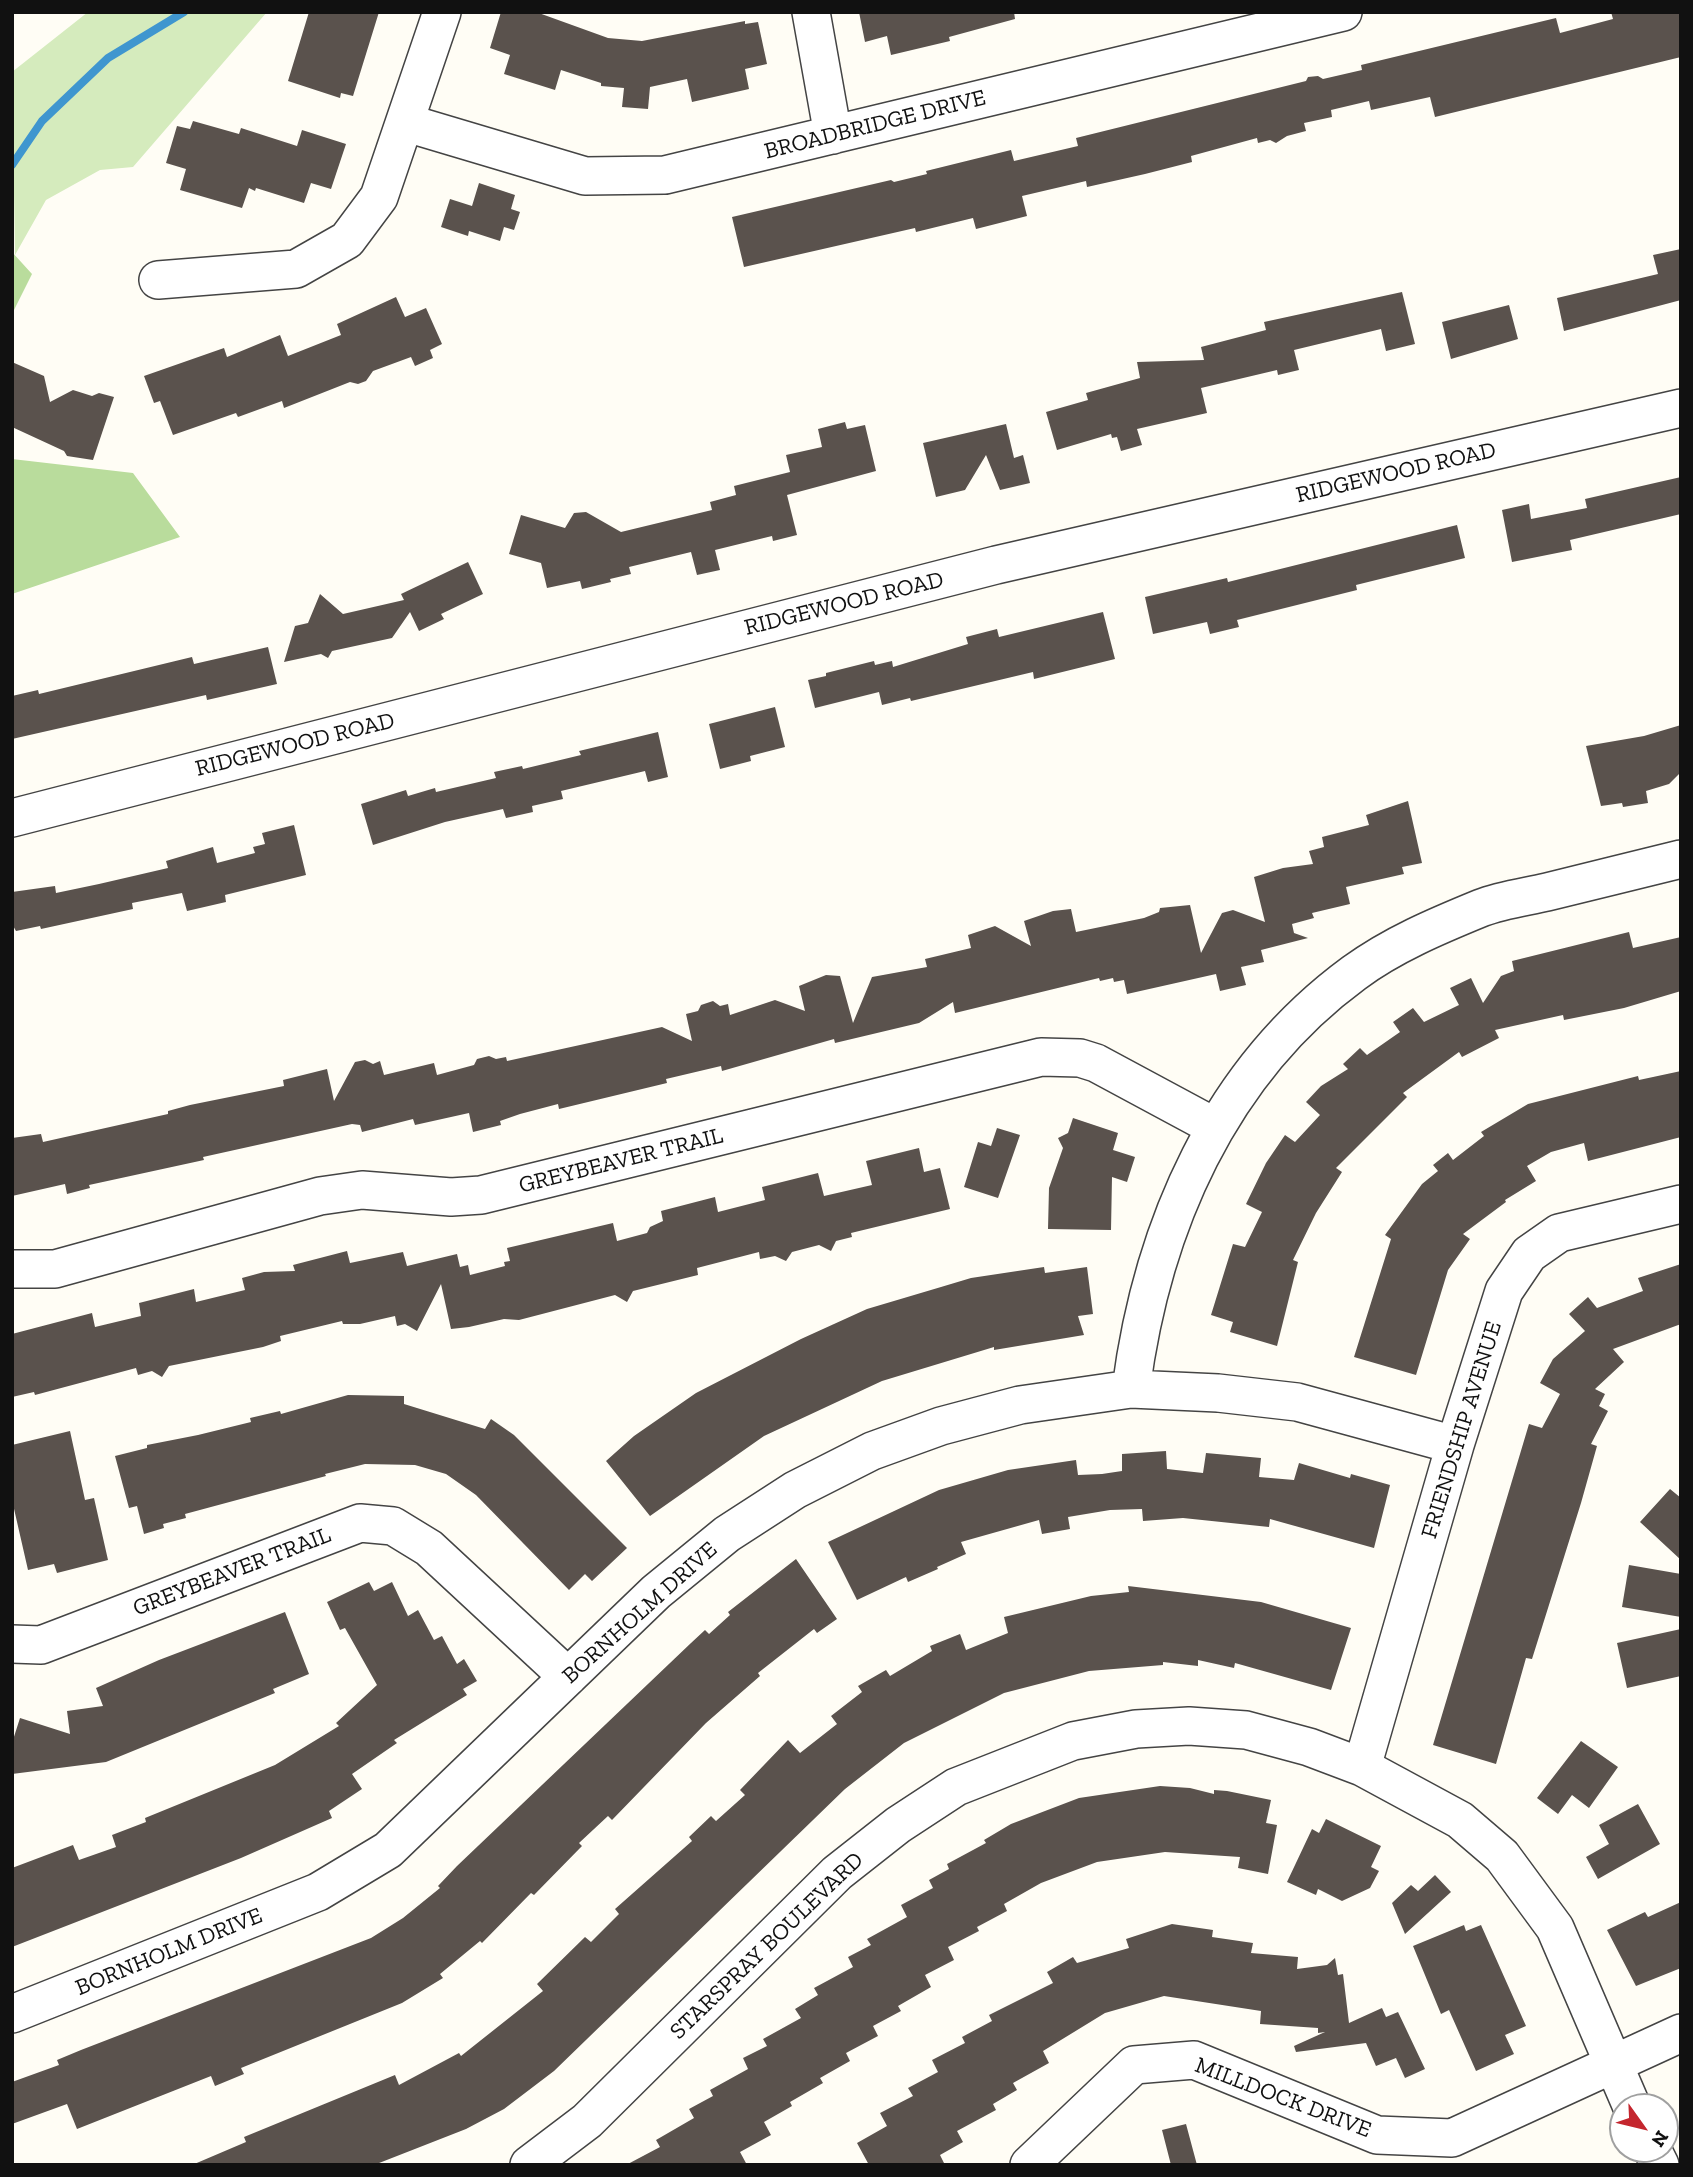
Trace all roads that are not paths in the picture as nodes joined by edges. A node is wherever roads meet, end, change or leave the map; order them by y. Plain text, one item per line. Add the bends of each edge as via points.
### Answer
1 (442, 12) edge
2 (811, 12) edge
3 (1343, 12) edge
4 (407, 123) junction
5 (832, 135) junction
6 (158, 280) dead end
7 (1681, 408) edge
8 (12, 818) edge
9 (1681, 859) edge
10 (1215, 1127) junction
11 (1681, 1204) edge
12 (12, 1269) edge
13 (1131, 1389) junction
14 (1455, 1445) junction
15 (12, 1644) edge
16 (568, 1677) junction
17 (1362, 1768) junction
18 (12, 2014) edge
19 (1681, 2033) edge
20 (1612, 2064) junction
21 (1625, 2093) edge
22 (529, 2165) edge
23 (1029, 2165) edge

1 - 4 street
2 - 5 street
3 - 5 street, BROADBRIDGE DRIVE
4 - 5 street, BROADBRIDGE DRIVE via 585,176 665,175
4 - 6 street via 379,197 347,240 296,269
7 - 8 street, RIDGEWOOD ROAD via 996,565
9 - 10 street via 1484,907 1409,939 1355,972 1294,1024 1242,1084
10 - 12 street, GREYBEAVER TRAIL via 1096,1063 1041,1057 481,1195 362,1190 320,1196 55,1269
10 - 13 street via 1176,1204 1163,1242
11 - 14 street, FRIENDSHIP AVENUE via 1559,1233 1529,1254 1504,1291
13 - 14 street, BORNHOLM DRIVE via 1297,1402
13 - 16 street, BORNHOLM DRIVE via 1020,1405 941,1426 872,1451 795,1490 727,1534 656,1591
14 - 17 street, FRIENDSHIP AVENUE
15 - 16 street, GREYBEAVER TRAIL via 41,1645 360,1523 393,1526 429,1548
16 - 18 street, BORNHOLM DRIVE via 377,1857 318,1892
17 - 20 street, STARSPRAY BOULEVARD via 1460,1820 1502,1856 1555,1928
17 - 22 street, STARSPRAY BOULEVARD via 1246,1730 1189,1726 1136,1729 1073,1741 956,1787 837,1873 587,2121
19 - 20 street, MILLDOCK DRIVE
20 - 21 street, STARSPRAY BOULEVARD
20 - 23 street, MILLDOCK DRIVE via 1452,2138 1377,2135 1194,2060 1134,2065

